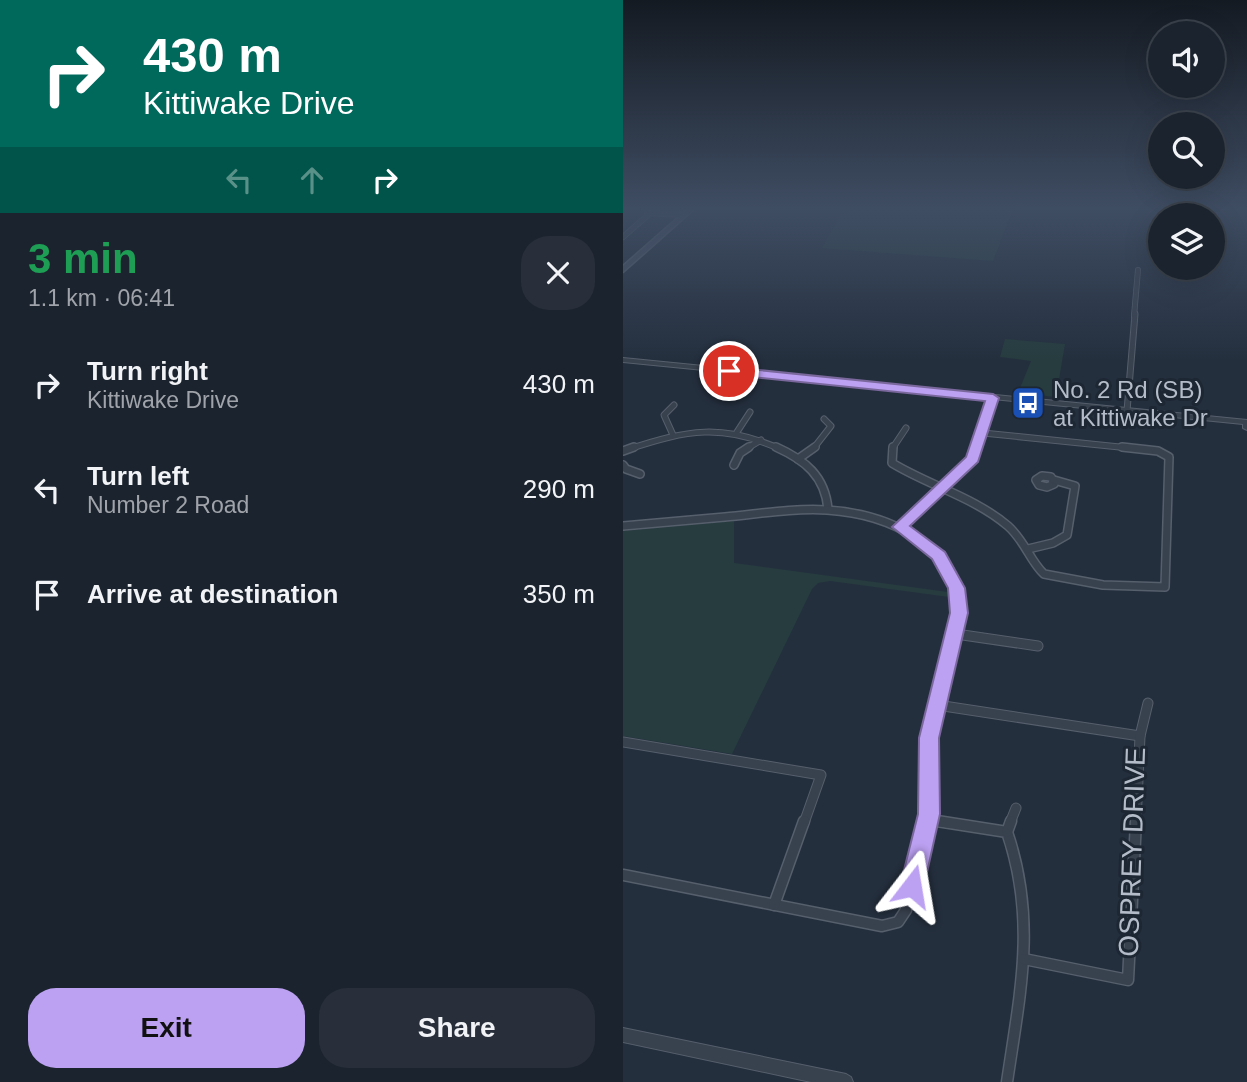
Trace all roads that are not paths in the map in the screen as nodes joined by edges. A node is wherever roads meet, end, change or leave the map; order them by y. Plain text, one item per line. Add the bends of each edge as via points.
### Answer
1 (1138, 270) dead end
2 (623, 360) edge
3 (993, 398) junction
4 (674, 405) dead end
5 (1127, 411) junction
6 (750, 412) dead end
7 (824, 419) dead end
8 (1247, 422) edge
9 (906, 428) dead end
10 (1247, 428) edge
11 (737, 432) junction
12 (983, 433) junction
13 (673, 435) junction
14 (761, 440) junction
15 (623, 451) edge
16 (798, 459) junction
17 (623, 465) edge
18 (734, 465) dead end
19 (640, 474) dead end
20 (1055, 480) dead end
21 (942, 488) junction
22 (828, 509) junction
23 (623, 526) edge
24 (900, 527) junction
25 (1028, 549) junction
26 (956, 634) junction
27 (1038, 646) dead end
28 (1148, 703) dead end
29 (937, 705) junction
30 (1140, 736) junction
31 (623, 742) edge
32 (1016, 808) dead end
33 (928, 820) junction
34 (1007, 832) junction
35 (623, 875) edge
36 (774, 905) junction
37 (1024, 958) junction
38 (625, 1034) edge
39 (846, 1082) edge
40 (1007, 1082) edge

1 - 5 street
2 - 3 street
3 - 5 street
3 - 12 street
4 - 13 street via 664,415
5 - 8 street
6 - 11 street
7 - 16 street via 831,426 825,438
8 - 10 street
9 - 21 street via 891,462
11 - 13 street
11 - 14 street
12 - 21 street via 973,459
12 - 25 street via 1158,451 1169,457 1165,587 1055,578 1042,573
13 - 15 street
14 - 16 street
14 - 18 street via 740,453
16 - 22 street via 819,477
17 - 19 street
20 - 25 street via 1075,486 1070,530 1063,539
21 - 24 street
21 - 25 street via 994,515
22 - 23 street
22 - 24 street via 863,514
24 - 26 street via 939,556 953,580 959,605
26 - 27 street
26 - 29 street
28 - 30 street
29 - 30 street, OSPREY DRIVE
29 - 33 street via 928,746
30 - 37 street, OSPREY DRIVE via 1128,980
31 - 36 street via 821,775
32 - 34 street
33 - 34 street
33 - 36 street via 906,910 898,922 882,926
34 - 37 street via 1026,918
35 - 36 street
37 - 40 street
38 - 39 street

